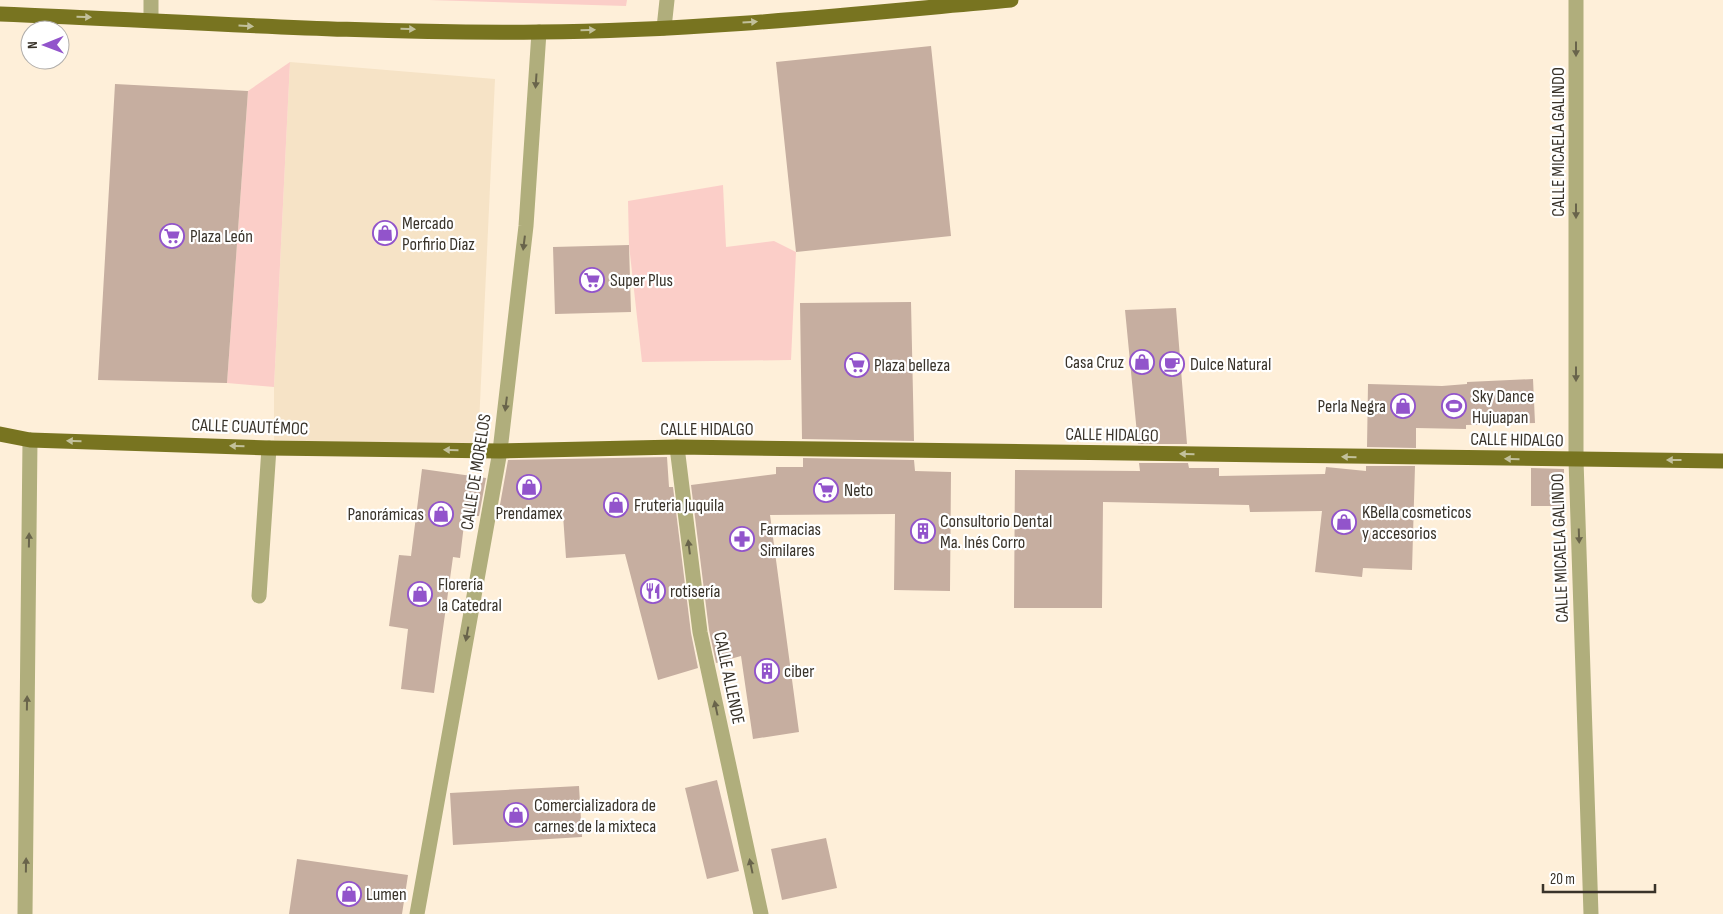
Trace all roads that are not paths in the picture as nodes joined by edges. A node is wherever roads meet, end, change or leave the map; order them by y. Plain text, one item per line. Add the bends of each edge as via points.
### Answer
1 (151, 0) edge
2 (667, 0) edge
3 (1011, 0) edge
4 (1576, 0) edge
5 (0, 14) edge
6 (151, 20) junction
7 (664, 28) junction
8 (539, 32) junction
9 (0, 434) edge
10 (30, 440) junction
11 (677, 447) junction
12 (269, 448) junction
13 (500, 451) junction
14 (1576, 460) junction
15 (1723, 461) edge
16 (259, 596) dead end
17 (25, 914) edge
18 (417, 914) edge
19 (761, 914) edge
20 (1591, 914) edge

1 - 6 street
2 - 7 street
7 -> 3 main road
4 -> 14 street, CALLE MICAELA GALINDO
5 -> 6 main road
6 -> 8 main road via 268,27
8 -> 7 main road
8 -> 13 street, CALLE DE MORELOS via 526,226
9 - 10 main road, CALLE CUAUTÉMOC
12 -> 10 main road, CALLE CUAUTÉMOC
17 -> 10 street
11 - 13 main road, CALLE HIDALGO
14 -> 11 main road, CALLE HIDALGO
19 -> 11 street, CALLE ALLENDE via 700,632
13 -> 12 main road, CALLE CUAUTÉMOC
12 - 16 street
13 -> 18 street, CALLE DE MORELOS
15 -> 14 main road, CALLE HIDALGO
14 -> 20 street, CALLE MICAELA GALINDO

